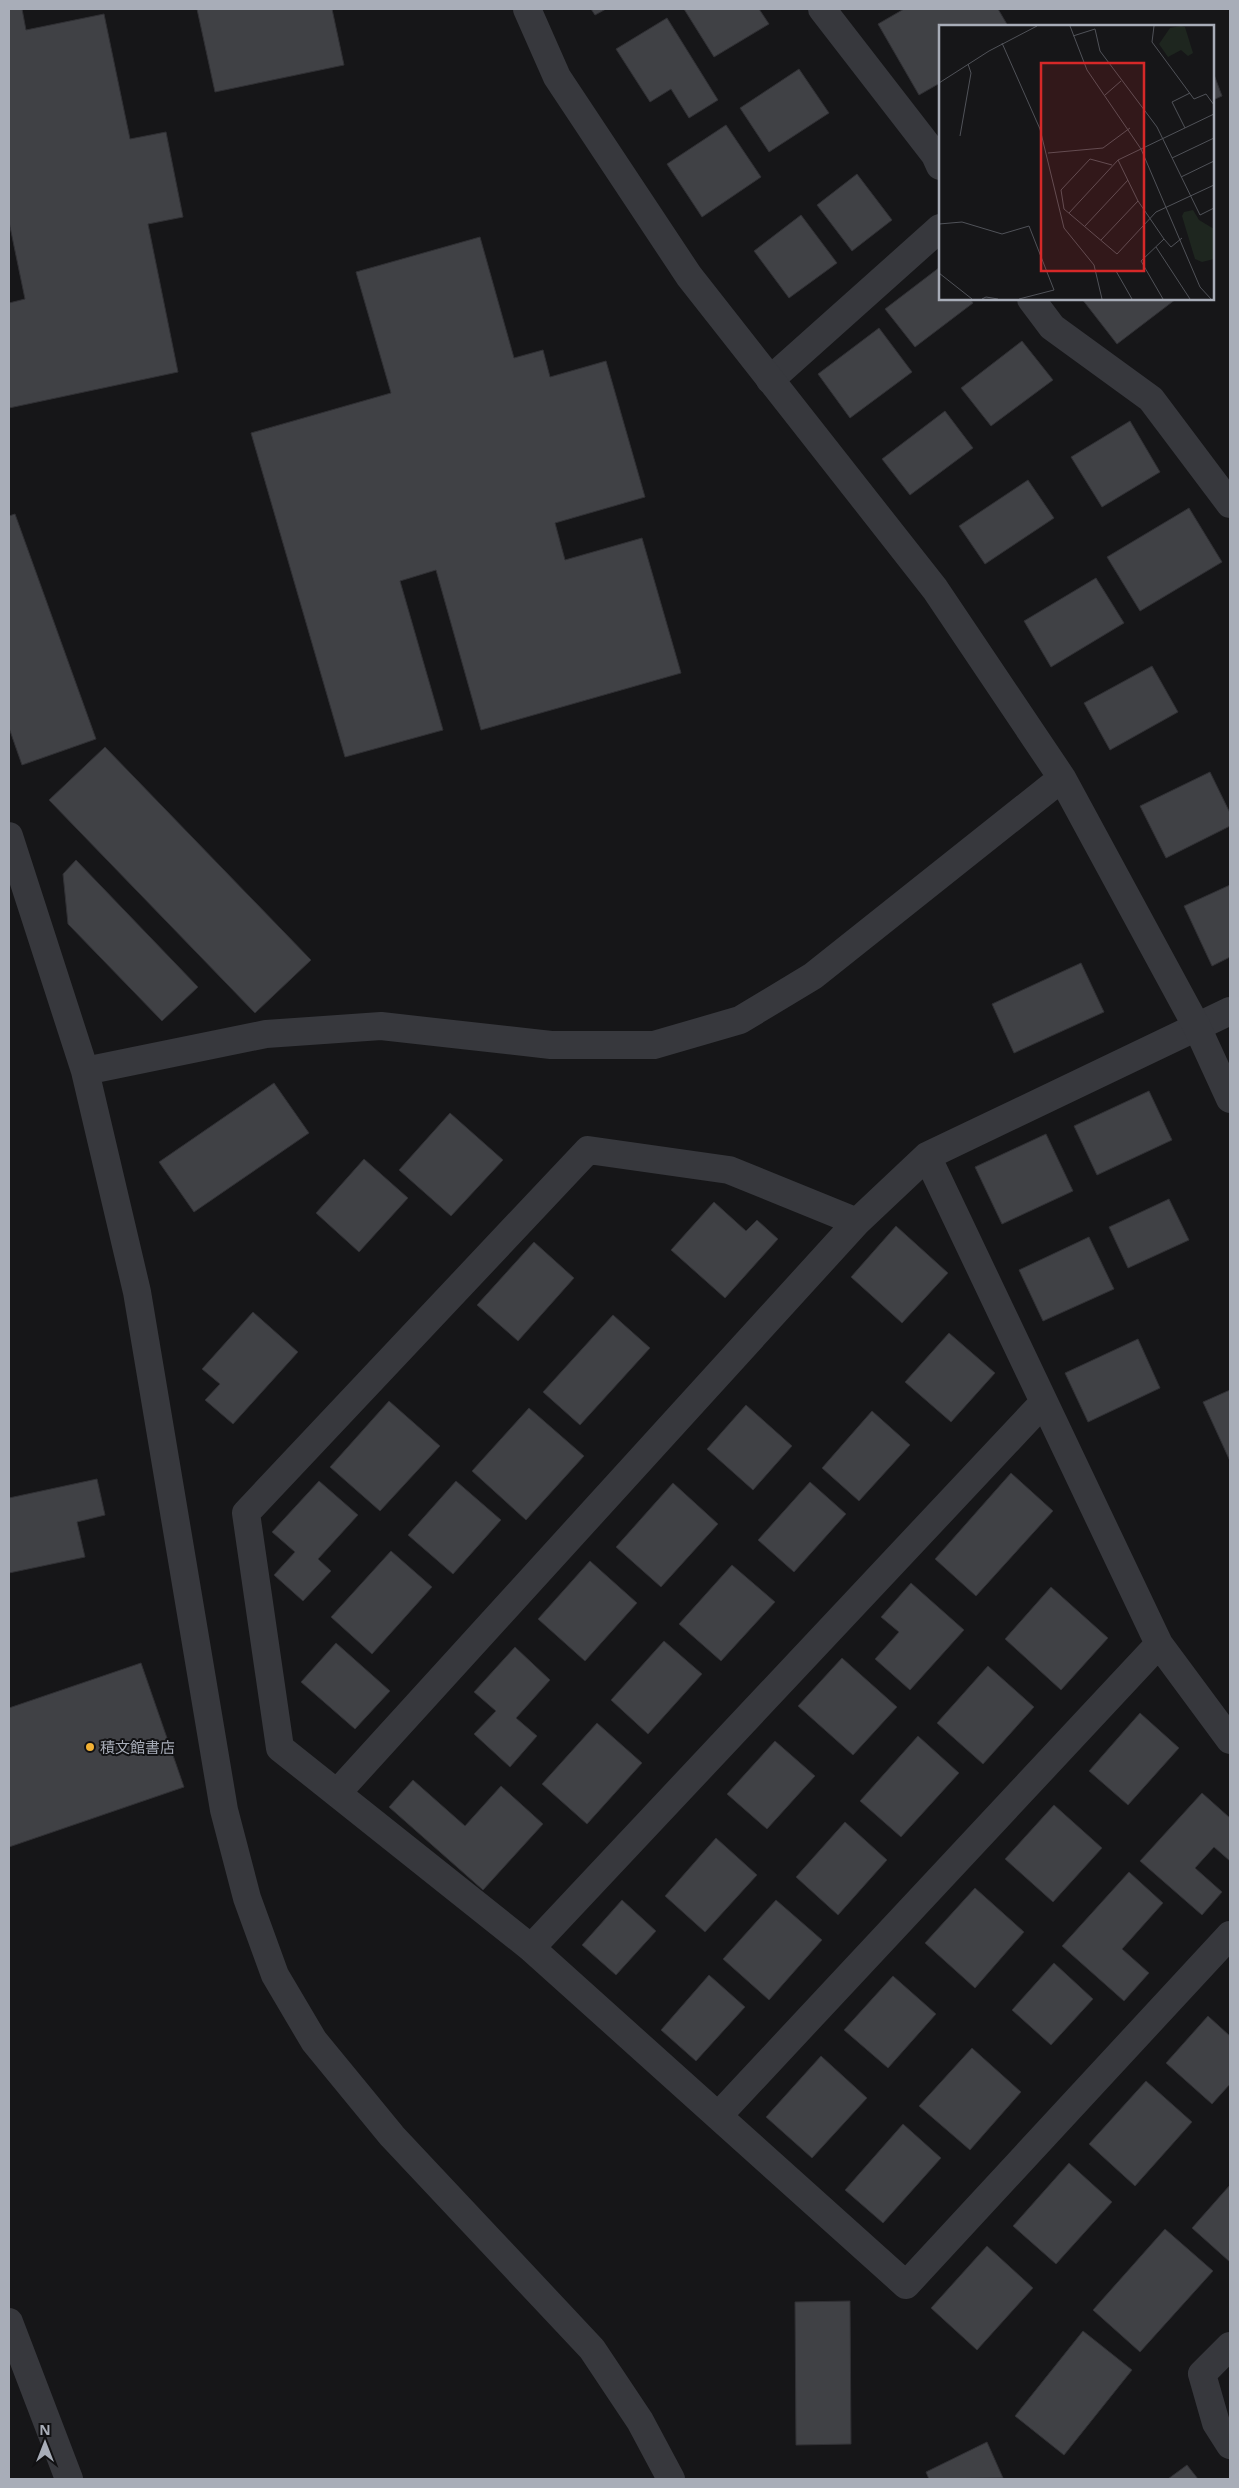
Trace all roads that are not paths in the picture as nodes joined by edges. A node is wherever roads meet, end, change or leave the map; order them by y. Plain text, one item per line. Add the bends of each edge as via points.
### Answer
1 (527, 9) edge
2 (822, 9) edge
3 (939, 164) edge
4 (939, 229) edge
5 (1032, 300) edge
6 (770, 380) junction
7 (1230, 504) edge
8 (1062, 778) junction
9 (9, 836) edge
10 (1230, 1011) edge
11 (1197, 1027) junction
12 (85, 1071) junction
13 (1230, 1099) edge
14 (927, 1156) junction
15 (857, 1222) junction
16 (1043, 1403) junction
17 (1159, 1644) junction
18 (1230, 1740) edge
19 (337, 1793) junction
20 (1230, 1934) edge
21 (531, 1948) junction
22 (718, 2116) junction
23 (9, 2322) edge
24 (1230, 2346) edge
25 (1230, 2445) edge
26 (69, 2479) edge
27 (670, 2479) edge

1 - 6 street via 557,77 689,276
2 - 3 street
4 - 6 street
5 - 7 street via 1052,327 1151,399
6 - 8 street via 935,589
8 - 11 street
8 - 12 street via 813,976 740,1020 654,1044 551,1044 381,1026 266,1034
9 - 12 street
10 - 11 street
11 - 13 street
11 - 14 street
12 - 27 street via 137,1292 224,1810 246,1898 275,1975 314,2041 392,2136 592,2349 640,2420
14 - 15 street
14 - 16 street
15 - 19 street
15 - 19 street via 729,1170 588,1150 246,1513 280,1748
16 - 17 street
16 - 21 street
17 - 18 street
17 - 22 street
19 - 21 street
20 - 22 street via 906,2285
21 - 22 street
23 - 26 street
24 - 25 street via 1202,2374 1216,2423

